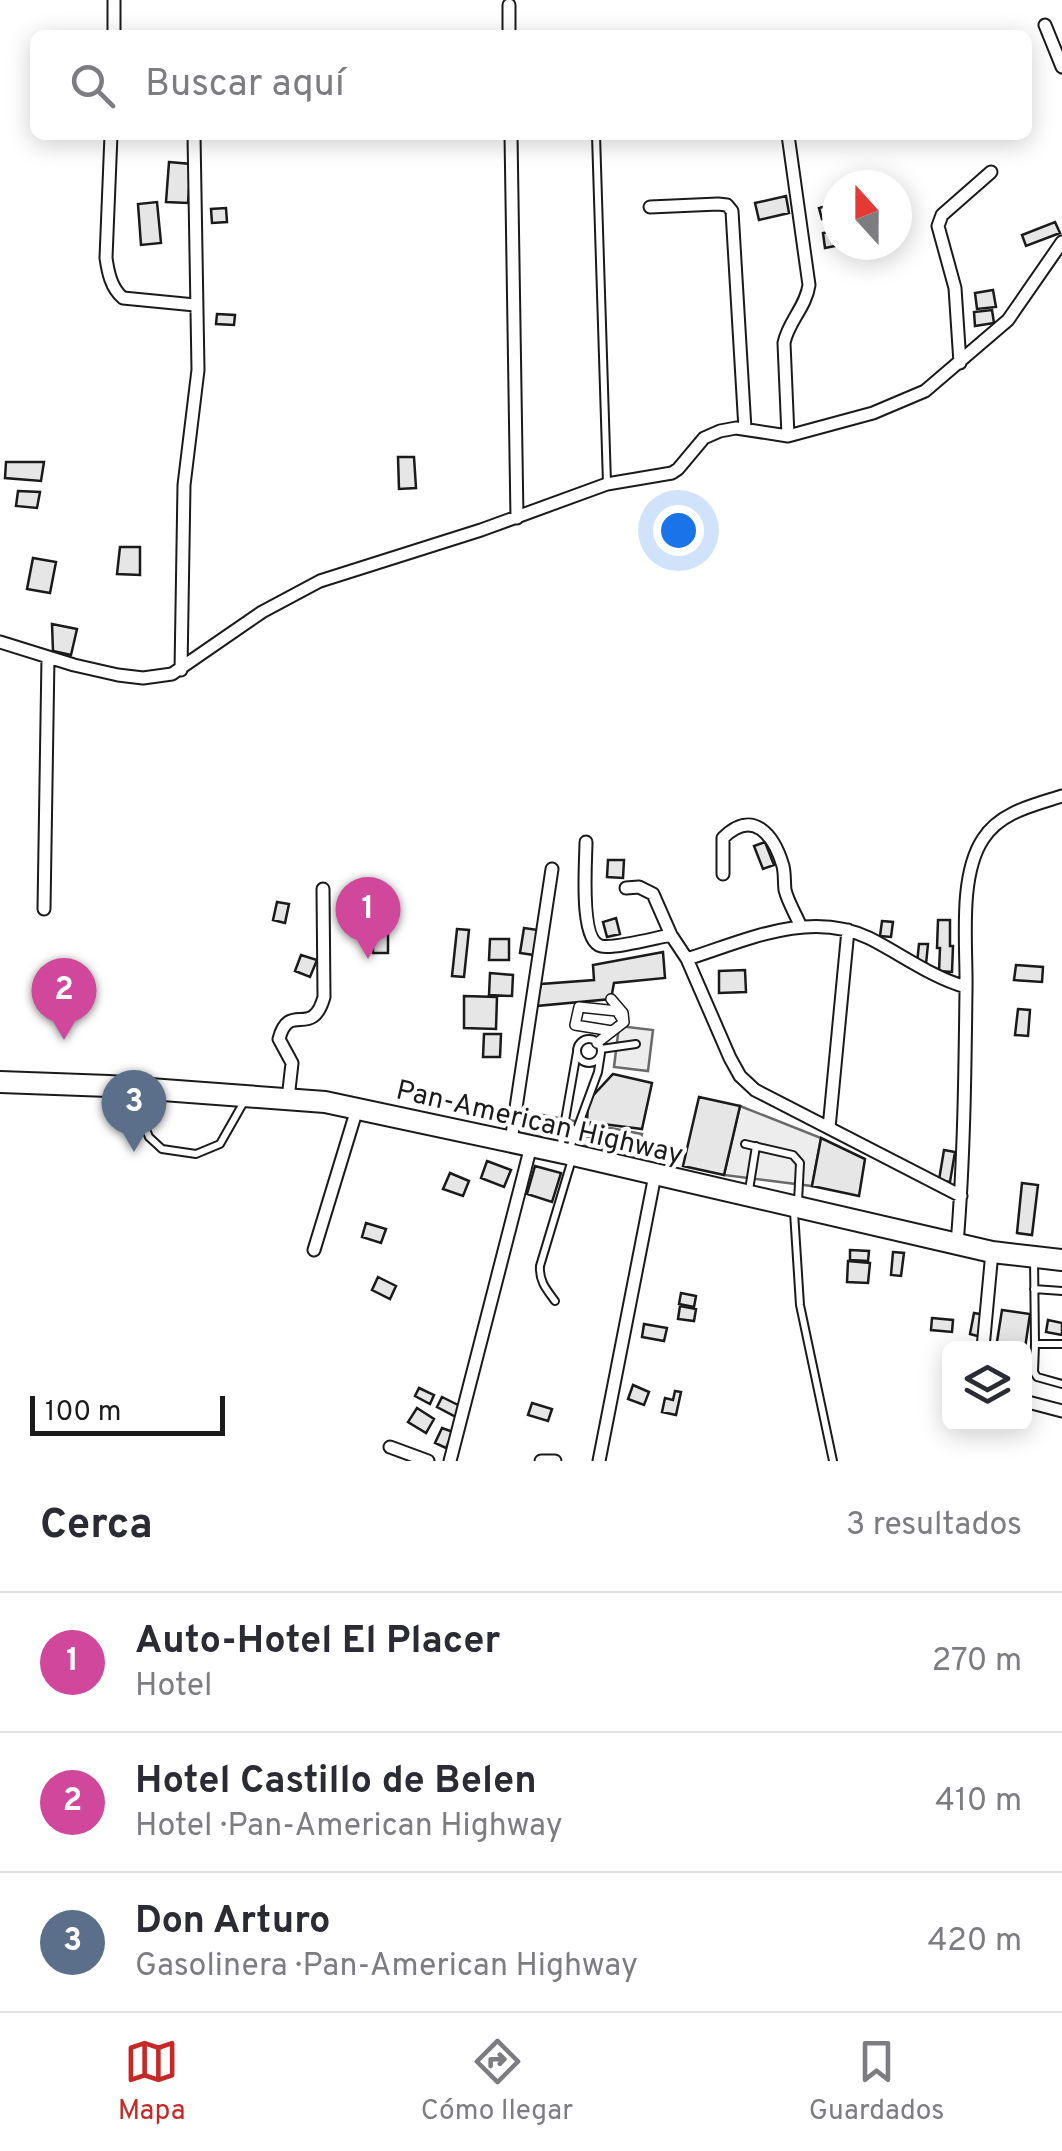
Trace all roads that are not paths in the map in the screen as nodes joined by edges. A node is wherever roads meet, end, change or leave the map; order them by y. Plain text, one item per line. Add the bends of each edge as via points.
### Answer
1 (114, 0) edge
2 (509, 5) dead end
3 (1045, 26) dead end
4 (114, 30) edge
5 (509, 30) edge
6 (1062, 67) edge
7 (111, 140) edge
8 (194, 140) edge
9 (511, 140) edge
10 (596, 140) edge
11 (789, 140) edge
12 (991, 172) dead end
13 (650, 208) dead end
14 (1062, 242) edge
15 (195, 306) junction
16 (960, 363) junction
17 (745, 429) junction
18 (788, 436) junction
19 (606, 484) junction
20 (517, 518) junction
21 (0, 642) edge
22 (48, 657) junction
23 (181, 670) junction
24 (1062, 796) edge
25 (586, 842) dead end
26 (552, 869) dead end
27 (723, 874) dead end
28 (626, 888) dead end
29 (324, 889) dead end
30 (44, 909) dead end
31 (801, 926) junction
32 (848, 930) junction
33 (671, 935) junction
34 (688, 959) junction
35 (966, 987) junction
36 (611, 999) dead end
37 (624, 1022) junction
38 (612, 1032) junction
39 (636, 1044) dead end
40 (600, 1048) junction
41 (578, 1052) junction
42 (0, 1082) edge
43 (128, 1087) junction
44 (248, 1096) junction
45 (288, 1099) junction
46 (358, 1109) junction
47 (530, 1122) dead end
48 (564, 1128) junction
49 (828, 1128) junction
50 (577, 1130) junction
51 (627, 1142) dead end
52 (521, 1144) junction
53 (745, 1144) dead end
54 (756, 1146) junction
55 (567, 1154) junction
56 (655, 1175) junction
57 (748, 1196) junction
58 (961, 1196) junction
59 (796, 1206) junction
60 (956, 1244) junction
61 (314, 1250) dead end
62 (992, 1252) junction
63 (1034, 1257) junction
64 (1062, 1260) edge
65 (1034, 1289) junction
66 (1062, 1291) edge
67 (555, 1301) dead end
68 (984, 1341) edge
69 (1035, 1344) junction
70 (1062, 1344) edge
71 (1062, 1384) edge
72 (1032, 1403) edge
73 (1062, 1410) edge
74 (390, 1447) dead end
75 (428, 1461) edge
76 (450, 1461) edge
77 (541, 1461) edge
78 (555, 1461) edge
79 (599, 1461) edge
80 (833, 1461) edge

1 - 4 street
2 - 5 street
3 - 6 street
7 - 15 street via 106,258 118,294
8 - 15 street
9 - 20 street
10 - 19 lane
11 - 18 street via 808,285 784,343
12 - 16 street via 942,214 938,226 955,288
13 - 17 street via 718,204 732,211
14 - 16 street via 1008,320
15 - 23 street via 198,370 184,485
16 - 18 street via 925,391
17 - 18 street
17 - 19 street via 704,438 672,472
19 - 20 street
20 - 23 street via 320,581 262,612
21 - 22 street
22 - 23 street via 143,678
22 - 30 street
24 - 35 street via 996,822 974,854
25 - 33 street via 592,942
26 - 52 street
27 - 31 street via 723,838 734,827 759,827 783,866
28 - 33 street via 653,894
29 - 45 street via 324,997 316,1016 286,1024 279,1040 292,1063
31 - 32 street
31 - 34 street
32 - 35 street
32 - 49 street
33 - 34 street
34 - 49 street via 740,1076
35 - 58 street
36 - 37 street
37 - 38 street
37 - 38 street via 617,1011 579,1007 575,1024
38 - 40 street
39 - 40 lane
40 - 41 lane via 586,1040
40 - 41 lane via 594,1062 586,1063
40 - 50 lane
41 - 48 lane
42 - 43 highway, Pan-American Highway
43 - 44 highway, Pan-American Highway
43 - 44 lane via 149,1137 162,1149 196,1154 220,1144
44 - 45 highway, Pan-American Highway
45 - 46 highway, Pan-American Highway
46 - 52 highway, Pan-American Highway
46 - 61 street
47 - 48 lane
48 - 50 lane
48 - 55 lane
49 - 58 street
50 - 51 lane
50 - 55 lane
52 - 55 highway, Pan-American Highway
52 - 76 street
53 - 54 lane
54 - 57 lane
54 - 59 lane via 800,1163
55 - 56 highway, Pan-American Highway
55 - 67 lane via 540,1266
56 - 57 highway, Pan-American Highway
56 - 79 street
57 - 59 highway, Pan-American Highway
58 - 60 street
59 - 60 highway, Pan-American Highway
59 - 80 lane via 800,1305
60 - 62 highway, Pan-American Highway
62 - 63 highway, Pan-American Highway
62 - 68 street
63 - 64 highway, Pan-American Highway
63 - 65 lane
65 - 66 lane
65 - 69 lane
69 - 70 lane
69 - 71 lane via 1034,1372
72 - 73 street
74 - 75 street
77 - 78 street

